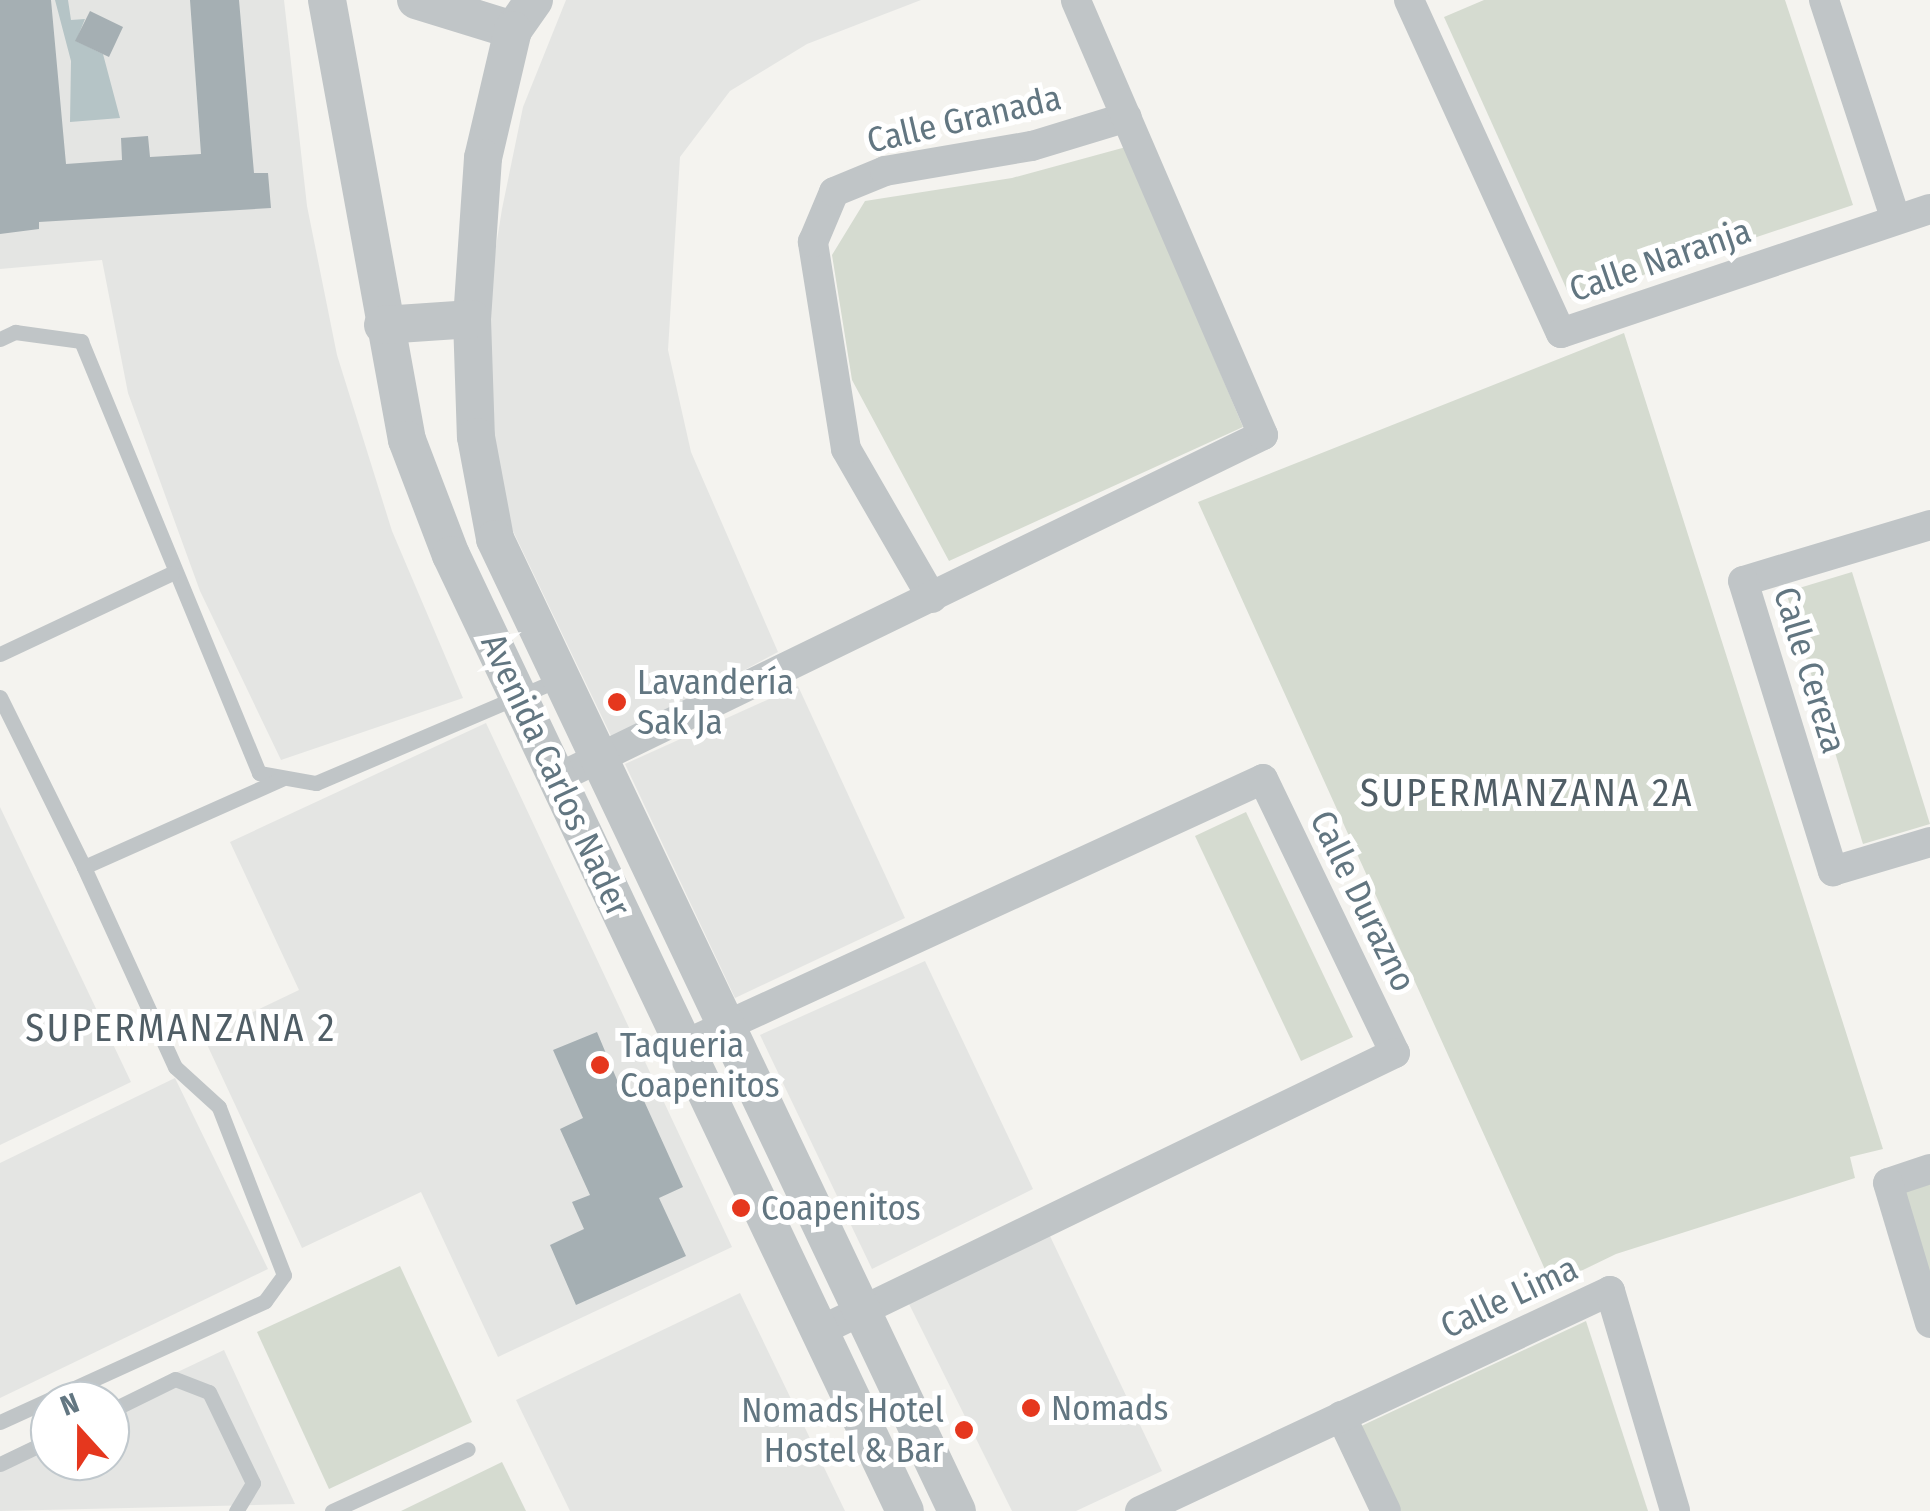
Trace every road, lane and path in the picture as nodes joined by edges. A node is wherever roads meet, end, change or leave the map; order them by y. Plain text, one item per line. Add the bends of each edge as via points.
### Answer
1 (327, 0) edge
2 (416, 0) edge
3 (1076, 0) edge
4 (1824, 0) edge
5 (1414, 2) edge
6 (524, 15) edge
7 (1127, 118) junction
8 (1930, 209) edge
9 (1896, 220) junction
10 (472, 319) junction
11 (383, 325) junction
12 (0, 339) edge
13 (1930, 525) edge
14 (172, 574) junction
15 (932, 598) junction
16 (0, 654) edge
17 (562, 678) junction
18 (0, 697) edge
19 (519, 697) junction
20 (601, 760) junction
21 (558, 778) junction
22 (282, 779) junction
23 (1930, 842) edge
24 (84, 867) junction
25 (728, 1027) junction
26 (684, 1046) junction
27 (1930, 1169) edge
28 (863, 1312) junction
29 (1930, 1323) edge
30 (820, 1331) junction
31 (130, 1401) edge
32 (1341, 1416) junction
33 (0, 1422) edge
34 (468, 1448) dead end
35 (30, 1450) edge
36 (0, 1464) edge
37 (236, 1511) edge
38 (332, 1511) edge
39 (905, 1511) edge
40 (958, 1511) edge
41 (1140, 1511) edge
42 (1386, 1511) edge
43 (1676, 1511) edge

1 - 11 street, Avenida Carlos Nader
2 - 6 street
3 - 7 street, Calle Granada
4 - 9 street
5 - 9 street, Calle Naranja via 1561,333
6 - 10 street, Avenida Carlos Nader via 483,158
7 - 15 street, Calle Granada via 1263,435
7 - 15 street, Calle Granada via 1032,146 886,171 834,192 813,242 822,336 846,449
8 - 9 street, Calle Naranja
10 - 11 street
10 - 17 street, Avenida Carlos Nader via 476,437 496,538
11 - 19 street, Avenida Carlos Nader via 407,440
12 - 14 lane via 15,332 81,341
13 - 23 street, Calle Cereza via 1743,581 1833,871
14 - 16 lane
14 - 22 lane via 258,773
15 - 20 street, Calle Granada
17 - 19 lane
17 - 20 street, Avenida Carlos Nader
18 - 24 lane
19 - 21 street, Avenida Carlos Nader
19 - 22 lane via 316,783
20 - 21 street, Calle Granada
20 - 25 street, Avenida Carlos Nader
21 - 26 street, Avenida Carlos Nader
22 - 24 lane
24 - 33 lane via 175,1067 219,1108 284,1275 265,1302
25 - 26 street, Calle Durazno
25 - 28 street, Avenida Carlos Nader
25 - 28 street, Calle Durazno via 1263,779 1395,1053
26 - 30 street, Avenida Carlos Nader
27 - 29 street via 1888,1182
28 - 30 street, Calle Durazno
28 - 40 street, Avenida Carlos Nader
30 - 39 street, Avenida Carlos Nader
31 - 37 lane via 175,1379 208,1392 253,1482
32 - 41 street, Calle Lima
32 - 42 street
32 - 43 street, Calle Lima via 1610,1292
34 - 38 lane
35 - 36 lane

